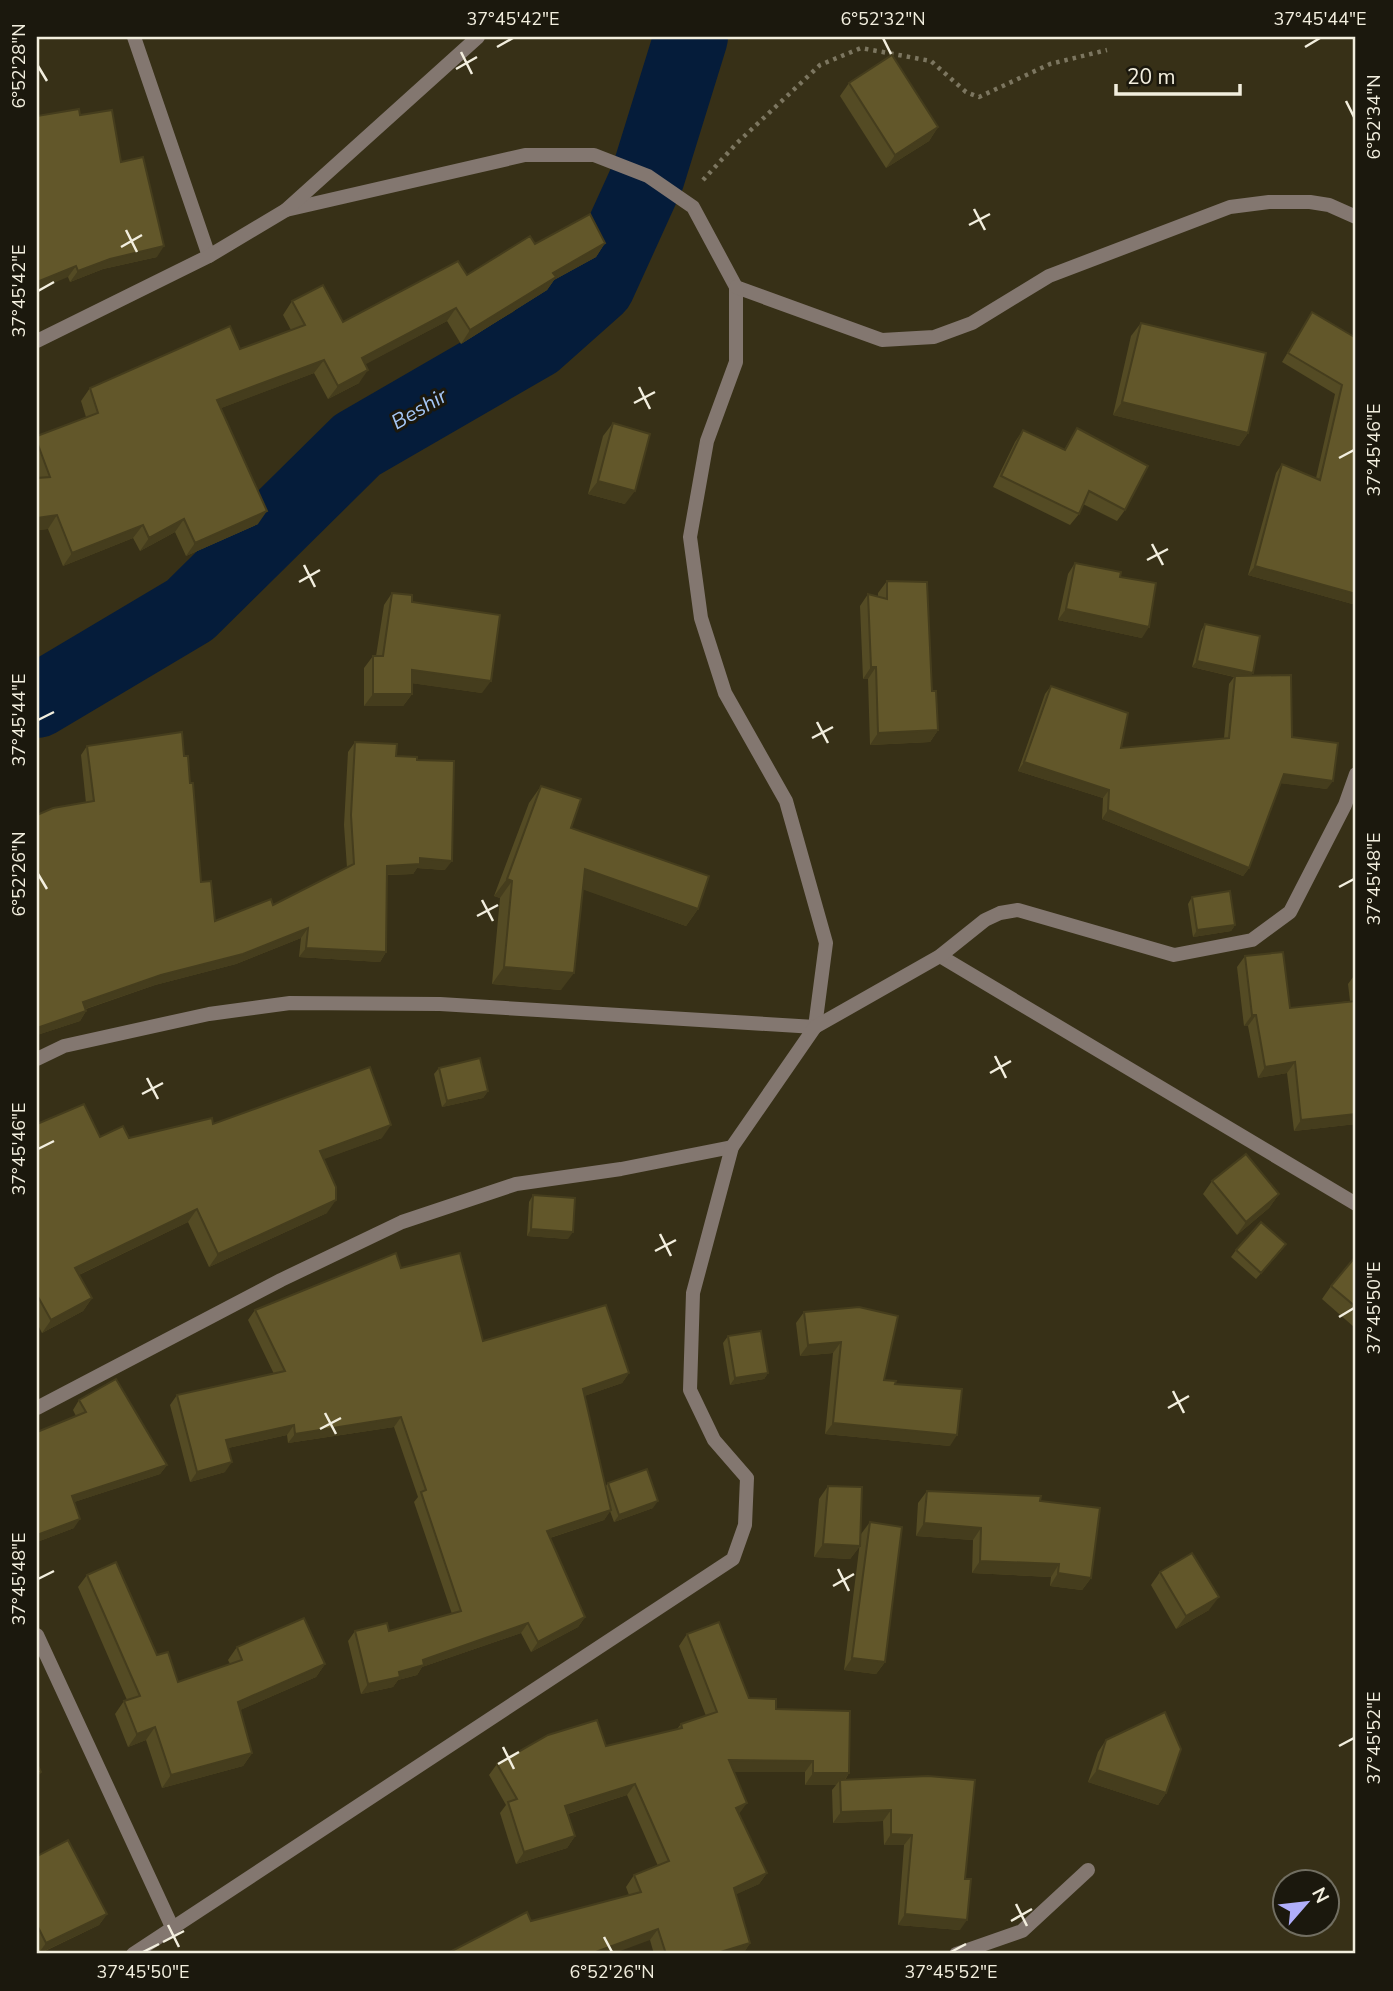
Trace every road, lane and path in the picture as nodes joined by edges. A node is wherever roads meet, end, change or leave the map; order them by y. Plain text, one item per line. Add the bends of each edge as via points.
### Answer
1 (134, 37) edge
2 (478, 37) edge
3 (1107, 50) dead end
4 (684, 202) junction
5 (286, 210) junction
6 (1356, 217) edge
7 (209, 256) junction
8 (736, 287) junction
9 (37, 341) edge
10 (1356, 774) edge
11 (940, 956) junction
12 (815, 1027) junction
13 (37, 1059) edge
14 (732, 1147) junction
15 (1356, 1204) edge
16 (37, 1408) edge
17 (37, 1635) edge
18 (1088, 1870) dead end
19 (173, 1929) junction
20 (133, 1954) edge
21 (956, 1954) edge

1 - 7 street
2 - 5 street
3 - 4 path via 1050,64 979,97 966,92 931,61 861,48 820,65 737,143
4 - 5 street via 648,176 594,155 525,155
4 - 8 street via 693,207
5 - 7 street
6 - 8 street via 1310,202 1230,206 1049,276 972,323 934,337 882,340
7 - 9 street
8 - 12 street via 736,362 707,441 690,537 701,618 725,693 786,801 826,943
10 - 11 street via 1290,912 1252,940 1174,956 1018,910 985,920
11 - 12 street
11 - 15 street
12 - 13 street via 440,1004 290,1003 209,1014 91,1040
12 - 14 street
14 - 16 street via 516,1184 402,1222
14 - 19 street via 693,1293 690,1390 714,1440 747,1478 745,1525 733,1559
17 - 19 street
18 - 21 street via 1022,1931
19 - 20 street

